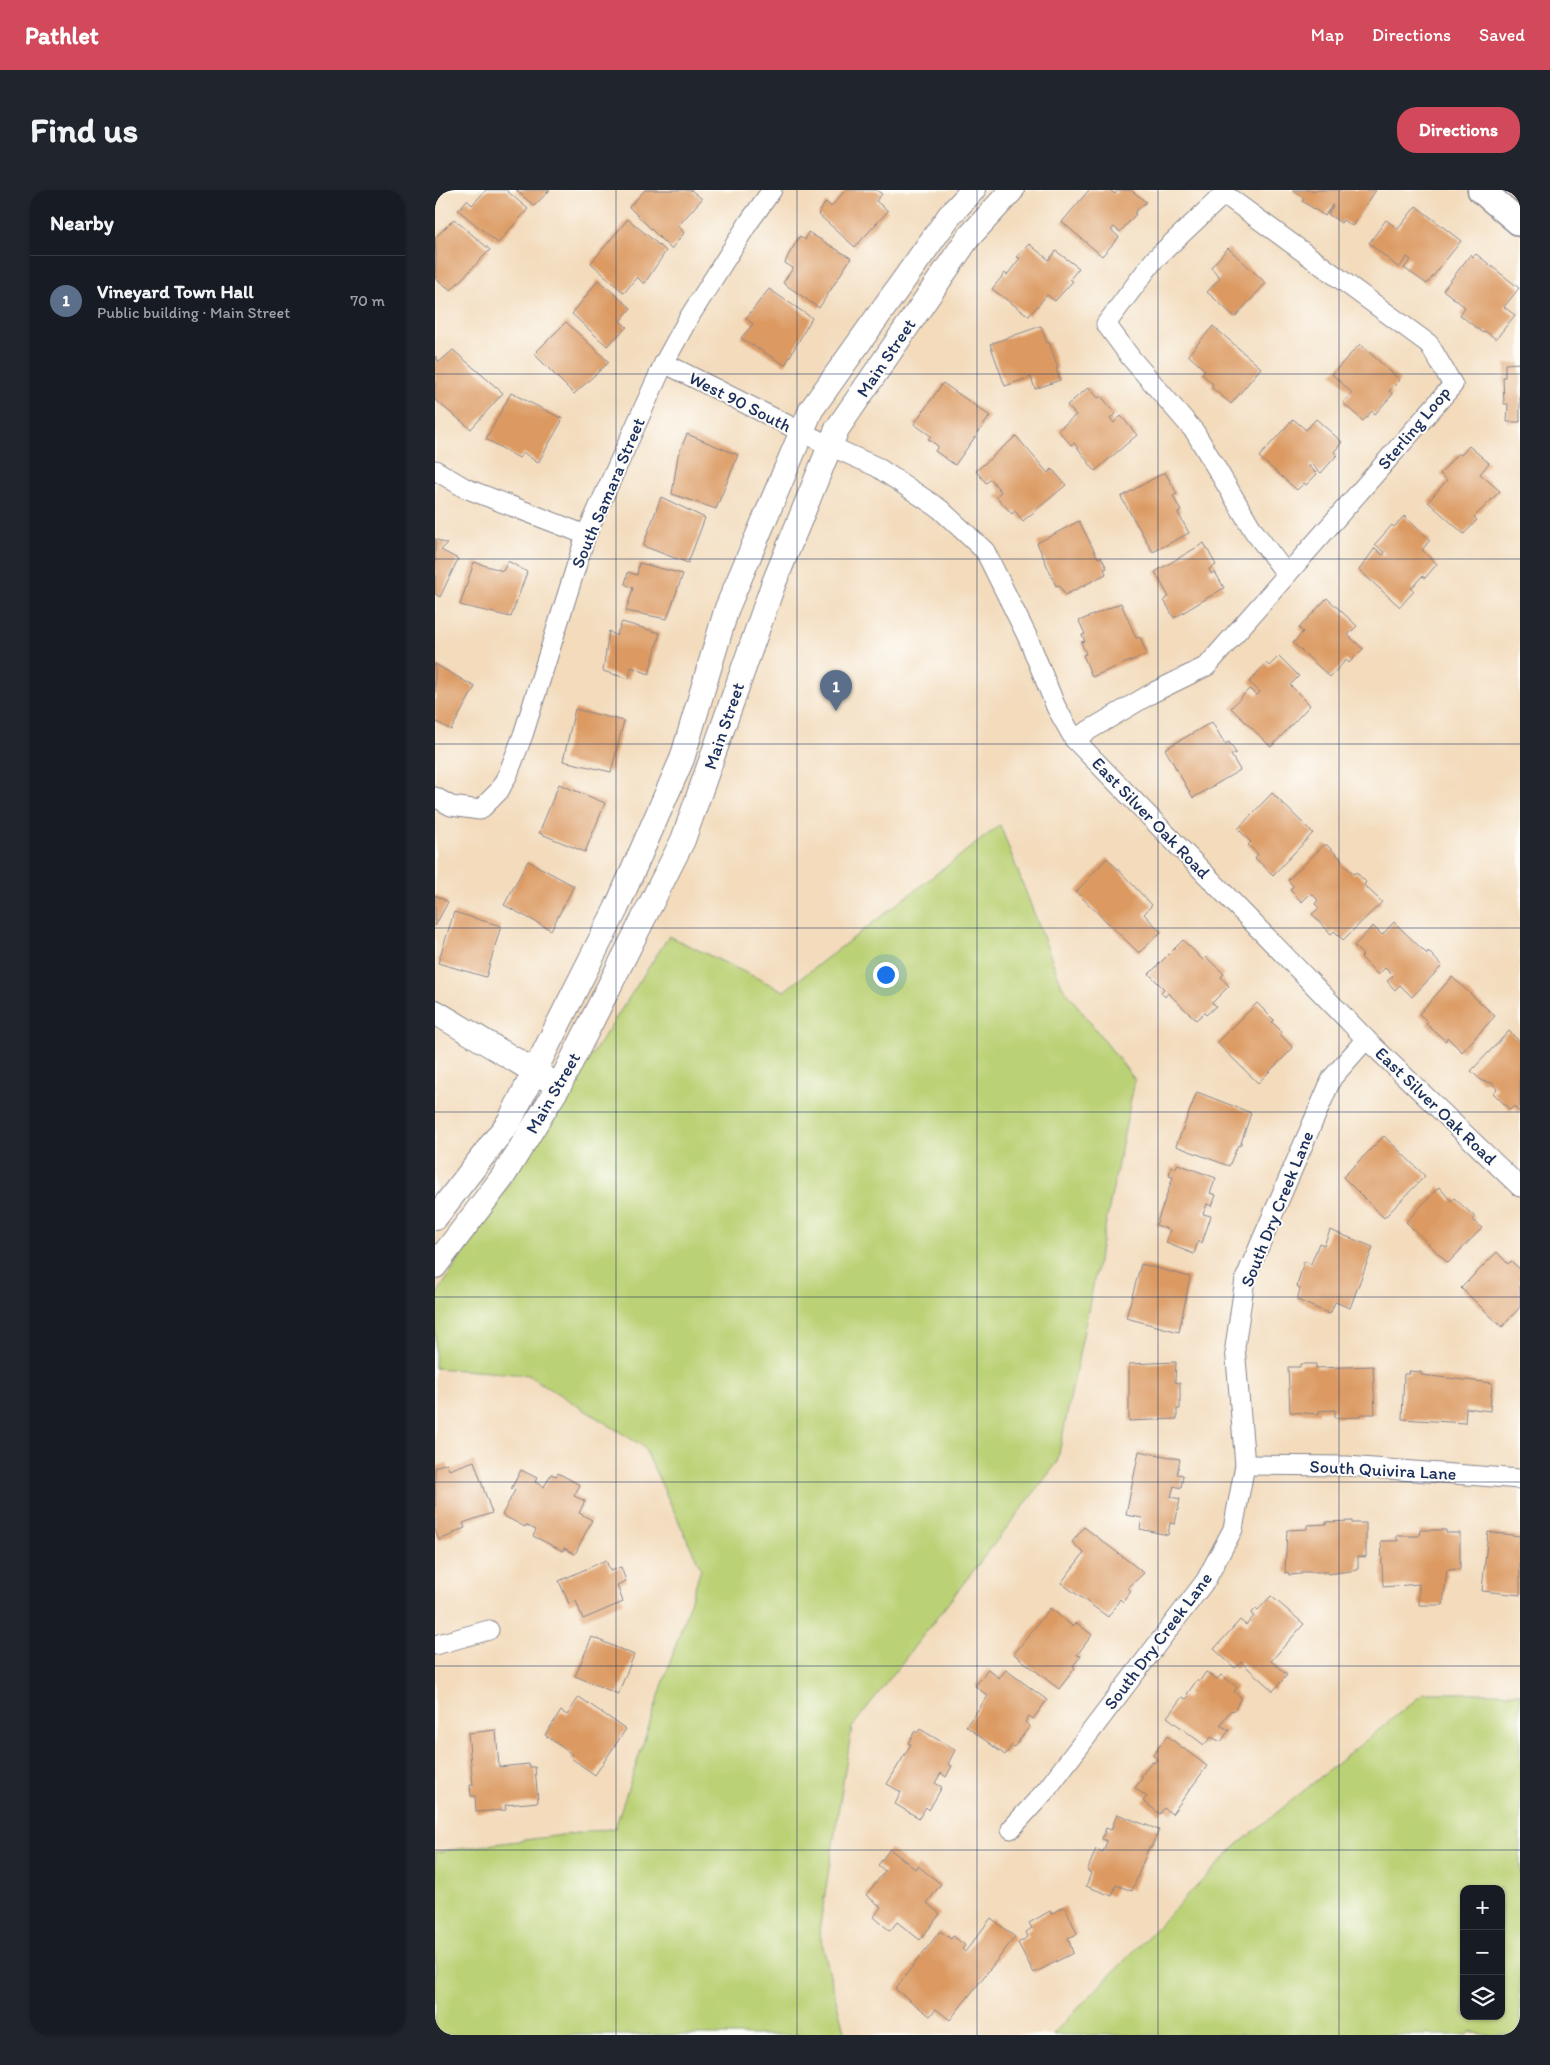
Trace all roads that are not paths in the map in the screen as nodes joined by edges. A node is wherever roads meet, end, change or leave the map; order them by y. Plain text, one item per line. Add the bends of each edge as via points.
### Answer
1 (772, 190) edge
2 (973, 190) edge
3 (1012, 190) edge
4 (1481, 190) edge
5 (1520, 223) edge
6 (664, 364) junction
7 (816, 439) junction
8 (435, 470) edge
9 (586, 535) junction
10 (1287, 575) junction
11 (1074, 738) junction
12 (435, 796) edge
13 (435, 1012) edge
14 (1366, 1039) junction
15 (535, 1071) junction
16 (559, 1086) junction
17 (1520, 1187) edge
18 (435, 1218) edge
19 (435, 1266) edge
20 (1245, 1465) junction
21 (1520, 1479) edge
22 (489, 1630) dead end
23 (435, 1645) edge
24 (1011, 1829) dead end

1 - 6 street, South Samara Street via 687,319
2 - 7 street, Main Street via 950,215 811,410
3 - 7 street, Main Street via 968,238 837,429
4 - 5 main road
6 - 7 street, West 90 South
6 - 9 street, South Samara Street
7 - 11 street, East Silver Oak Road via 877,467 940,509 985,552 1028,638 1056,707
7 - 15 street, Main Street via 727,608 682,759 617,909
7 - 16 street, Main Street via 773,585 687,830
8 - 9 street via 465,488
9 - 12 street, South Samara Street via 523,735 499,791 480,810 451,806
10 - 10 street, Sterling Loop via 1453,385 1429,344 1224,194 1154,260 1106,324 1195,432 1253,530
10 - 11 street via 1207,666
11 - 14 street, East Silver Oak Road
13 - 15 street
14 - 17 street, East Silver Oak Road
14 - 20 street, South Dry Creek Lane via 1332,1078 1245,1279 1235,1347
15 - 16 street
15 - 18 street, Main Street via 509,1122
16 - 19 street, Main Street via 503,1178
20 - 21 street, South Quivira Lane via 1347,1466
20 - 24 street, South Dry Creek Lane via 1233,1529 1207,1580 1047,1789
22 - 23 street

